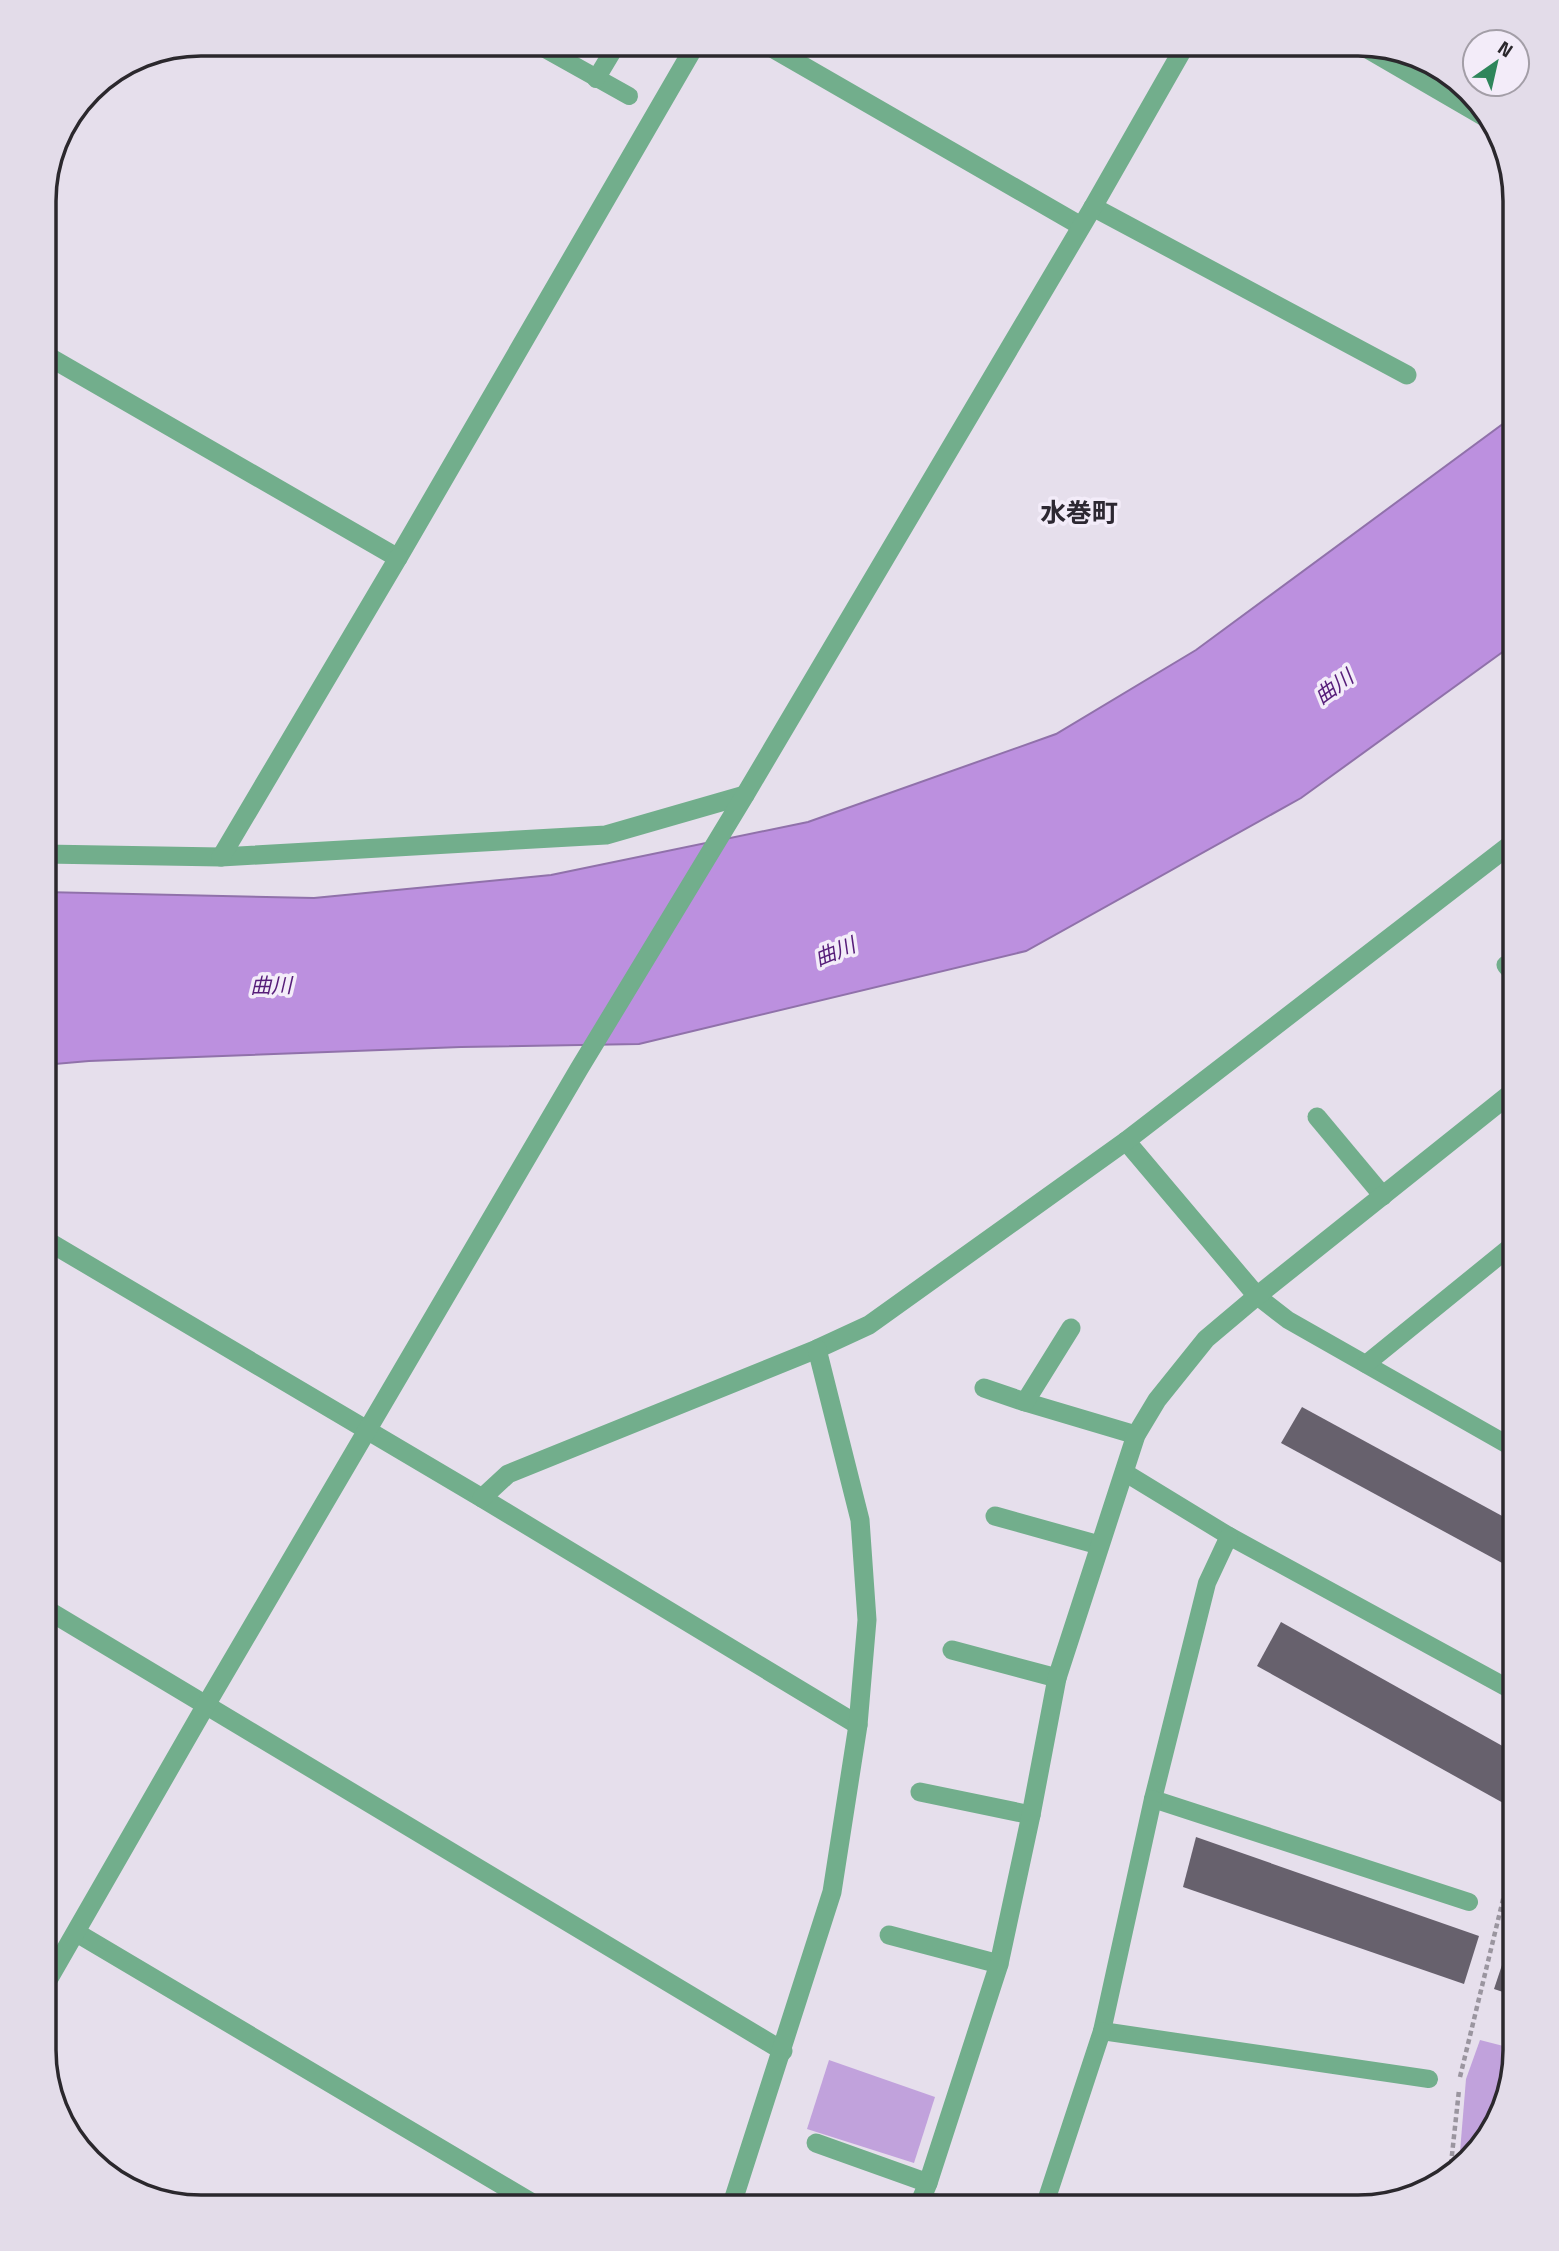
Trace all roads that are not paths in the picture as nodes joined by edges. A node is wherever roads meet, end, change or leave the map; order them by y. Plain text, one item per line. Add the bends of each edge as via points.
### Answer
1 (557, 56) edge
2 (610, 56) edge
3 (689, 56) edge
4 (786, 56) edge
5 (1179, 56) edge
6 (1384, 58) edge
7 (596, 79) junction
8 (629, 96) dead end
9 (1470, 109) edge
10 (1093, 207) junction
11 (1081, 226) junction
12 (56, 361) edge
13 (1407, 375) dead end
14 (398, 558) junction
15 (745, 795) junction
16 (1503, 850) edge
17 (56, 854) edge
18 (221, 857) junction
19 (1503, 1100) edge
20 (1317, 1117) dead end
21 (1126, 1141) junction
22 (1383, 1196) junction
23 (56, 1246) edge
24 (1503, 1253) edge
25 (1257, 1296) junction
26 (1070, 1328) dead end
27 (817, 1349) junction
28 (1366, 1364) junction
29 (984, 1388) dead end
30 (1025, 1402) junction
31 (367, 1432) junction
32 (1136, 1435) junction
33 (1503, 1442) edge
34 (1124, 1472) junction
35 (482, 1498) junction
36 (995, 1516) dead end
37 (1229, 1536) junction
38 (1099, 1545) junction
39 (56, 1615) edge
40 (952, 1650) dead end
41 (1057, 1678) junction
42 (1503, 1685) edge
43 (205, 1705) junction
44 (858, 1725) junction
45 (920, 1792) dead end
46 (1153, 1799) junction
47 (1031, 1815) junction
48 (1469, 1902) dead end
49 (77, 1933) junction
50 (889, 1936) dead end
51 (999, 1965) junction
52 (56, 1967) edge
53 (1102, 2031) junction
54 (783, 2050) junction
55 (1429, 2079) dead end
56 (816, 2143) dead end
57 (519, 2195) edge
58 (735, 2195) edge
59 (918, 2195) edge
60 (923, 2195) edge
61 (1048, 2195) edge

1 - 7 lane
2 - 7 lane
3 - 14 street
4 - 11 street
5 - 10 street
6 - 9 street
7 - 8 lane
10 - 11 street
10 - 13 street
11 - 15 street
12 - 14 street
14 - 18 street
15 - 18 street via 606,835
15 - 31 street
16 - 21 street
17 - 18 street
19 - 22 street
20 - 22 street
21 - 25 street
21 - 27 street via 869,1325
22 - 25 street
23 - 31 street
24 - 28 lane
25 - 28 lane via 1287,1320
25 - 32 street via 1206,1339 1157,1400
26 - 30 street
27 - 35 street via 508,1474
27 - 44 street via 860,1520 867,1620
28 - 33 lane
29 - 30 street
30 - 32 street
31 - 35 street
31 - 43 street
32 - 34 street
34 - 37 lane
34 - 38 street
35 - 44 street
36 - 38 street
37 - 42 lane
37 - 46 lane via 1207,1583
38 - 41 street
39 - 43 street
40 - 41 street
41 - 47 street
43 - 49 street
43 - 54 street
44 - 54 street via 832,1892
45 - 47 street
46 - 48 lane
46 - 53 lane
47 - 51 street
49 - 52 street
49 - 57 street
50 - 51 street
51 - 60 street
53 - 55 lane
53 - 61 lane
54 - 58 street
56 - 59 street

